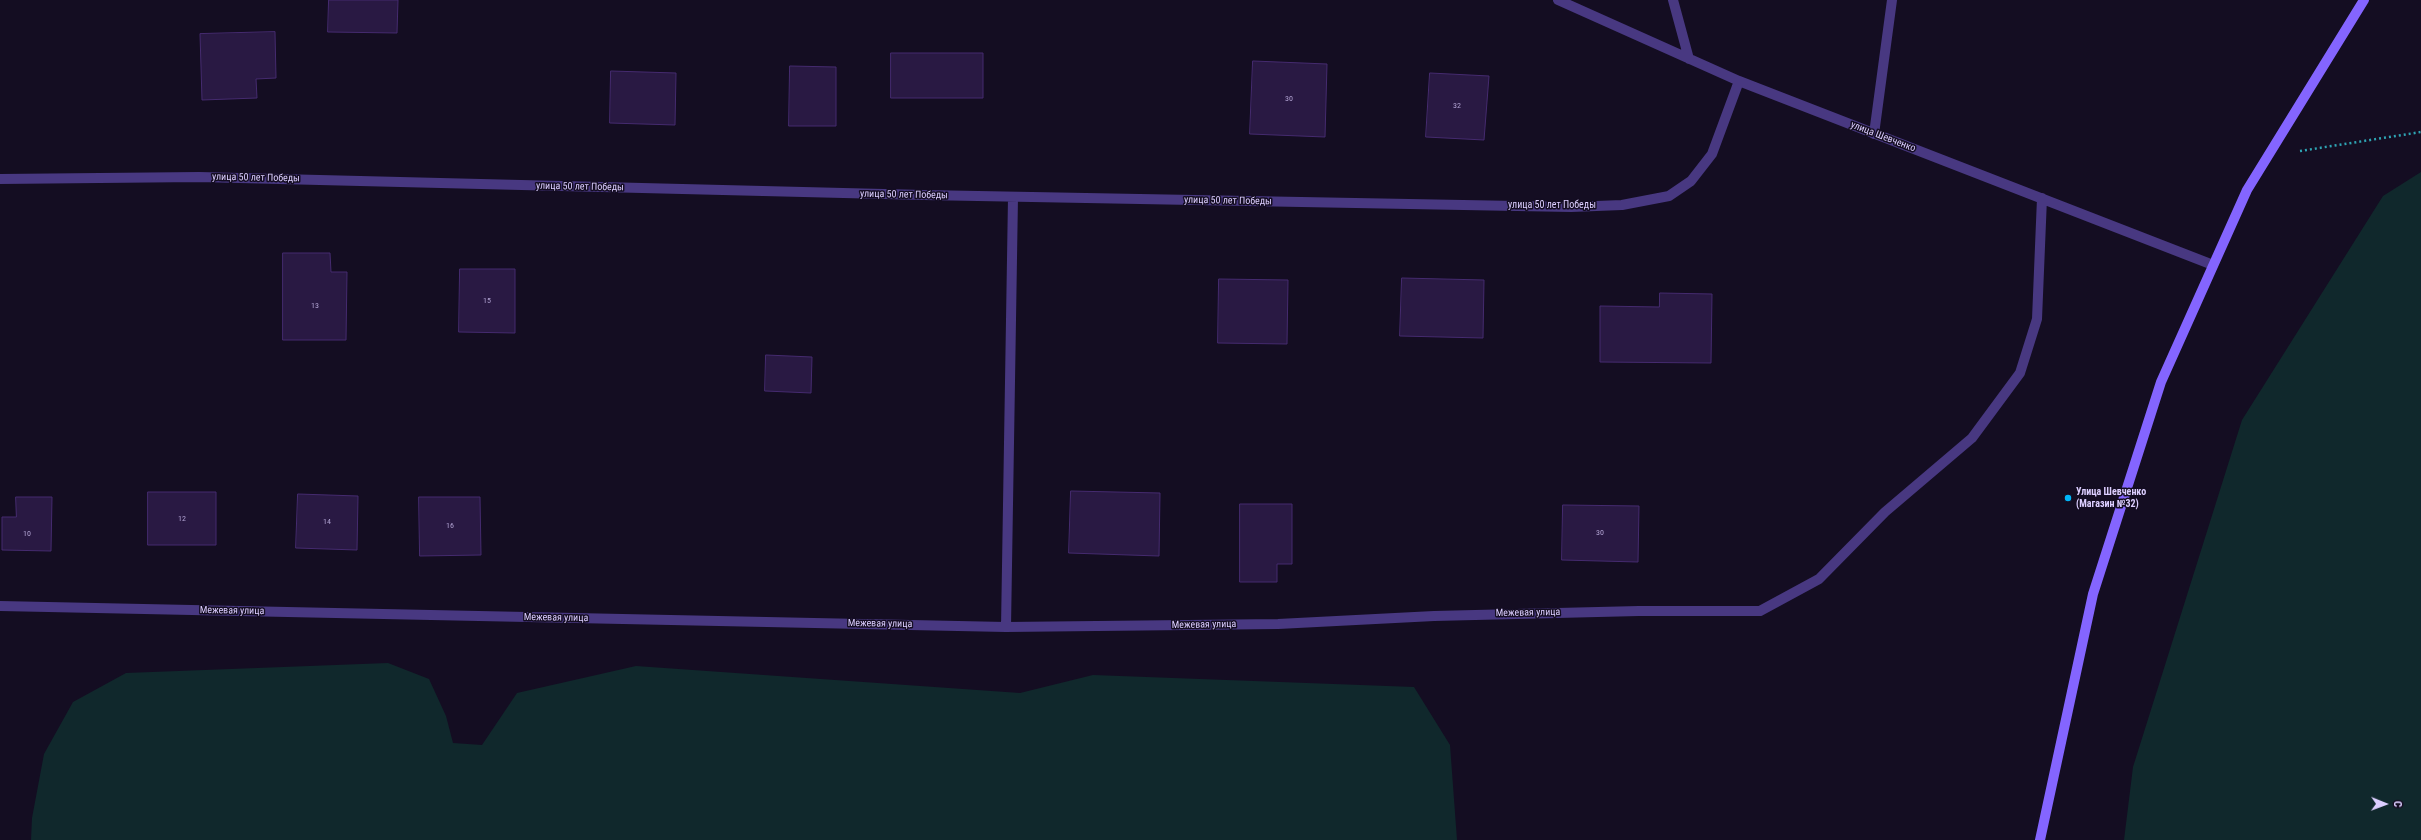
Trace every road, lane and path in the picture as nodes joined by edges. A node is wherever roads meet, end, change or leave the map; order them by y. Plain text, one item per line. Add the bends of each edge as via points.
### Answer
1 (1558, 0) edge
2 (1673, 0) edge
3 (1892, 0) edge
4 (2364, 0) edge
5 (1689, 59) junction
6 (1739, 81) junction
7 (2421, 132) edge
8 (1874, 134) junction
9 (2268, 156) junction
10 (0, 179) edge
11 (1013, 197) junction
12 (2042, 198) junction
13 (2213, 265) junction
14 (0, 606) edge
15 (1006, 627) junction
16 (2040, 840) edge

1 - 5 street, улица Шевченко
2 - 5 street
3 - 8 street
4 - 9 street
5 - 6 street, улица Шевченко
6 - 8 street, улица Шевченко
6 - 11 street, улица 50 лет Победы via 1712,154 1691,181 1669,196 1622,205 1571,207
7 - 9 path
8 - 12 street, улица Шевченко
9 - 13 street via 2247,190
10 - 11 street, улица 50 лет Победы via 199,177
11 - 15 street
12 - 13 street, улица Шевченко
12 - 15 street, Межевая улица via 2037,319 2020,373 1972,438 1884,512 1820,579 1760,611 1434,616 1278,624
13 - 16 street via 2161,382 2093,594
14 - 15 street, Межевая улица

